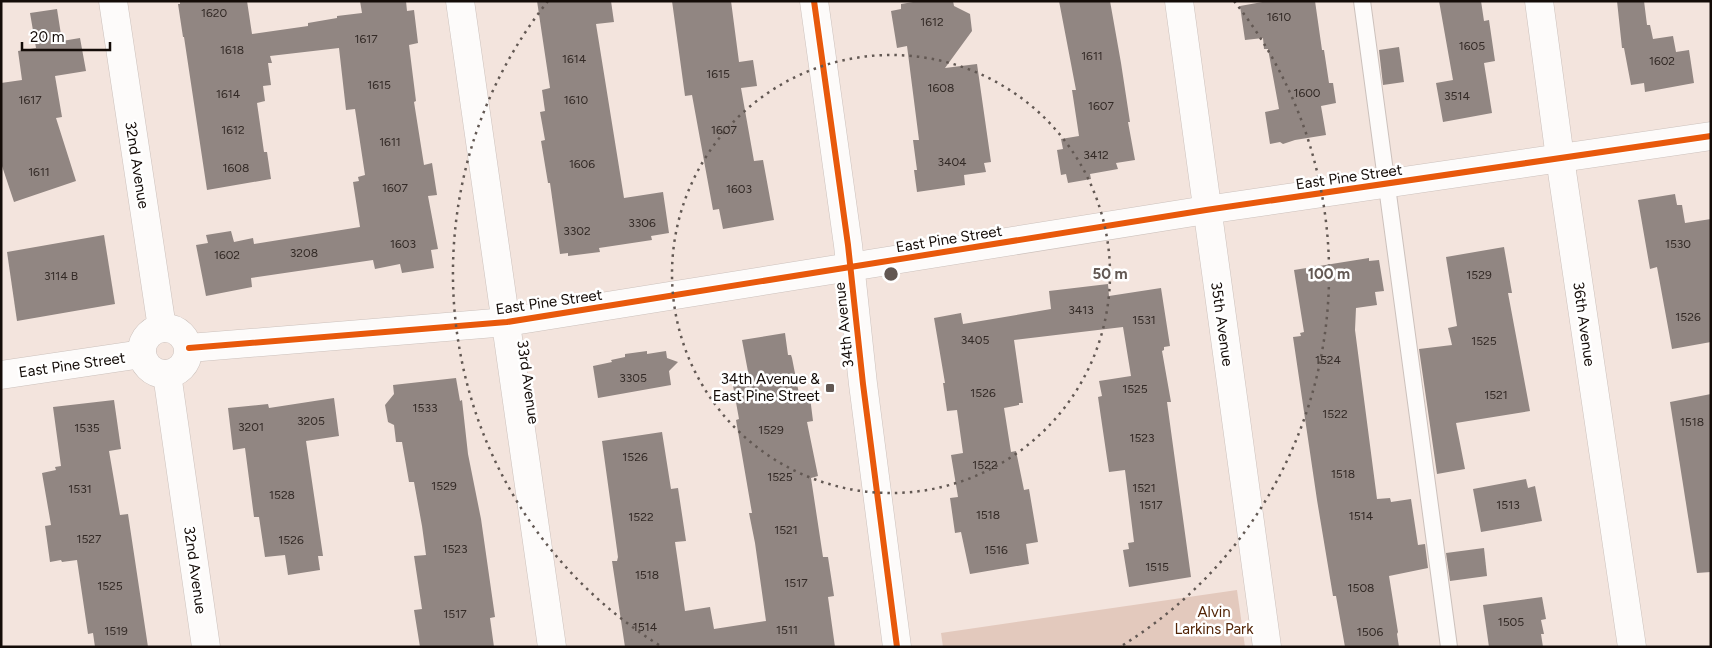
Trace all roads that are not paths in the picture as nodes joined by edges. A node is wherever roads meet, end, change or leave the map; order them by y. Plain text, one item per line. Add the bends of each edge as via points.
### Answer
1 (113, 1) edge
2 (460, 1) edge
3 (814, 1) edge
4 (1178, 1) edge
5 (1362, 1) edge
6 (1539, 1) edge
7 (1711, 136) edge
8 (1560, 158) junction
9 (1387, 184) junction
10 (1206, 210) junction
11 (851, 268) junction
12 (507, 322) junction
13 (162, 328) junction
14 (189, 348) junction
15 (142, 354) junction
16 (167, 374) junction
17 (1, 375) edge
18 (206, 647) edge
19 (552, 647) edge
20 (898, 647) edge
21 (1267, 647) edge
22 (1449, 647) edge
23 (1632, 647) edge

1 - 13 street, 32nd Avenue
2 - 12 street, 33rd Avenue
3 - 11 street, 34th Avenue
4 - 10 street, 35th Avenue
5 - 9 lane
6 - 8 street, 36th Avenue
7 - 8 street, East Pine Street
8 - 9 street, East Pine Street
8 - 23 street, 36th Avenue
9 - 10 street, East Pine Street
9 - 22 lane
10 - 11 street, East Pine Street
10 - 21 street, 35th Avenue
11 - 12 street, East Pine Street
11 - 20 street, 34th Avenue
12 - 14 street, East Pine Street
12 - 19 street, 33rd Avenue
13 - 14 street via 180,332
13 - 15 street via 146,337
14 - 16 street via 184,366
15 - 16 street via 154,372
15 - 17 street, East Pine Street
16 - 18 street, 32nd Avenue

